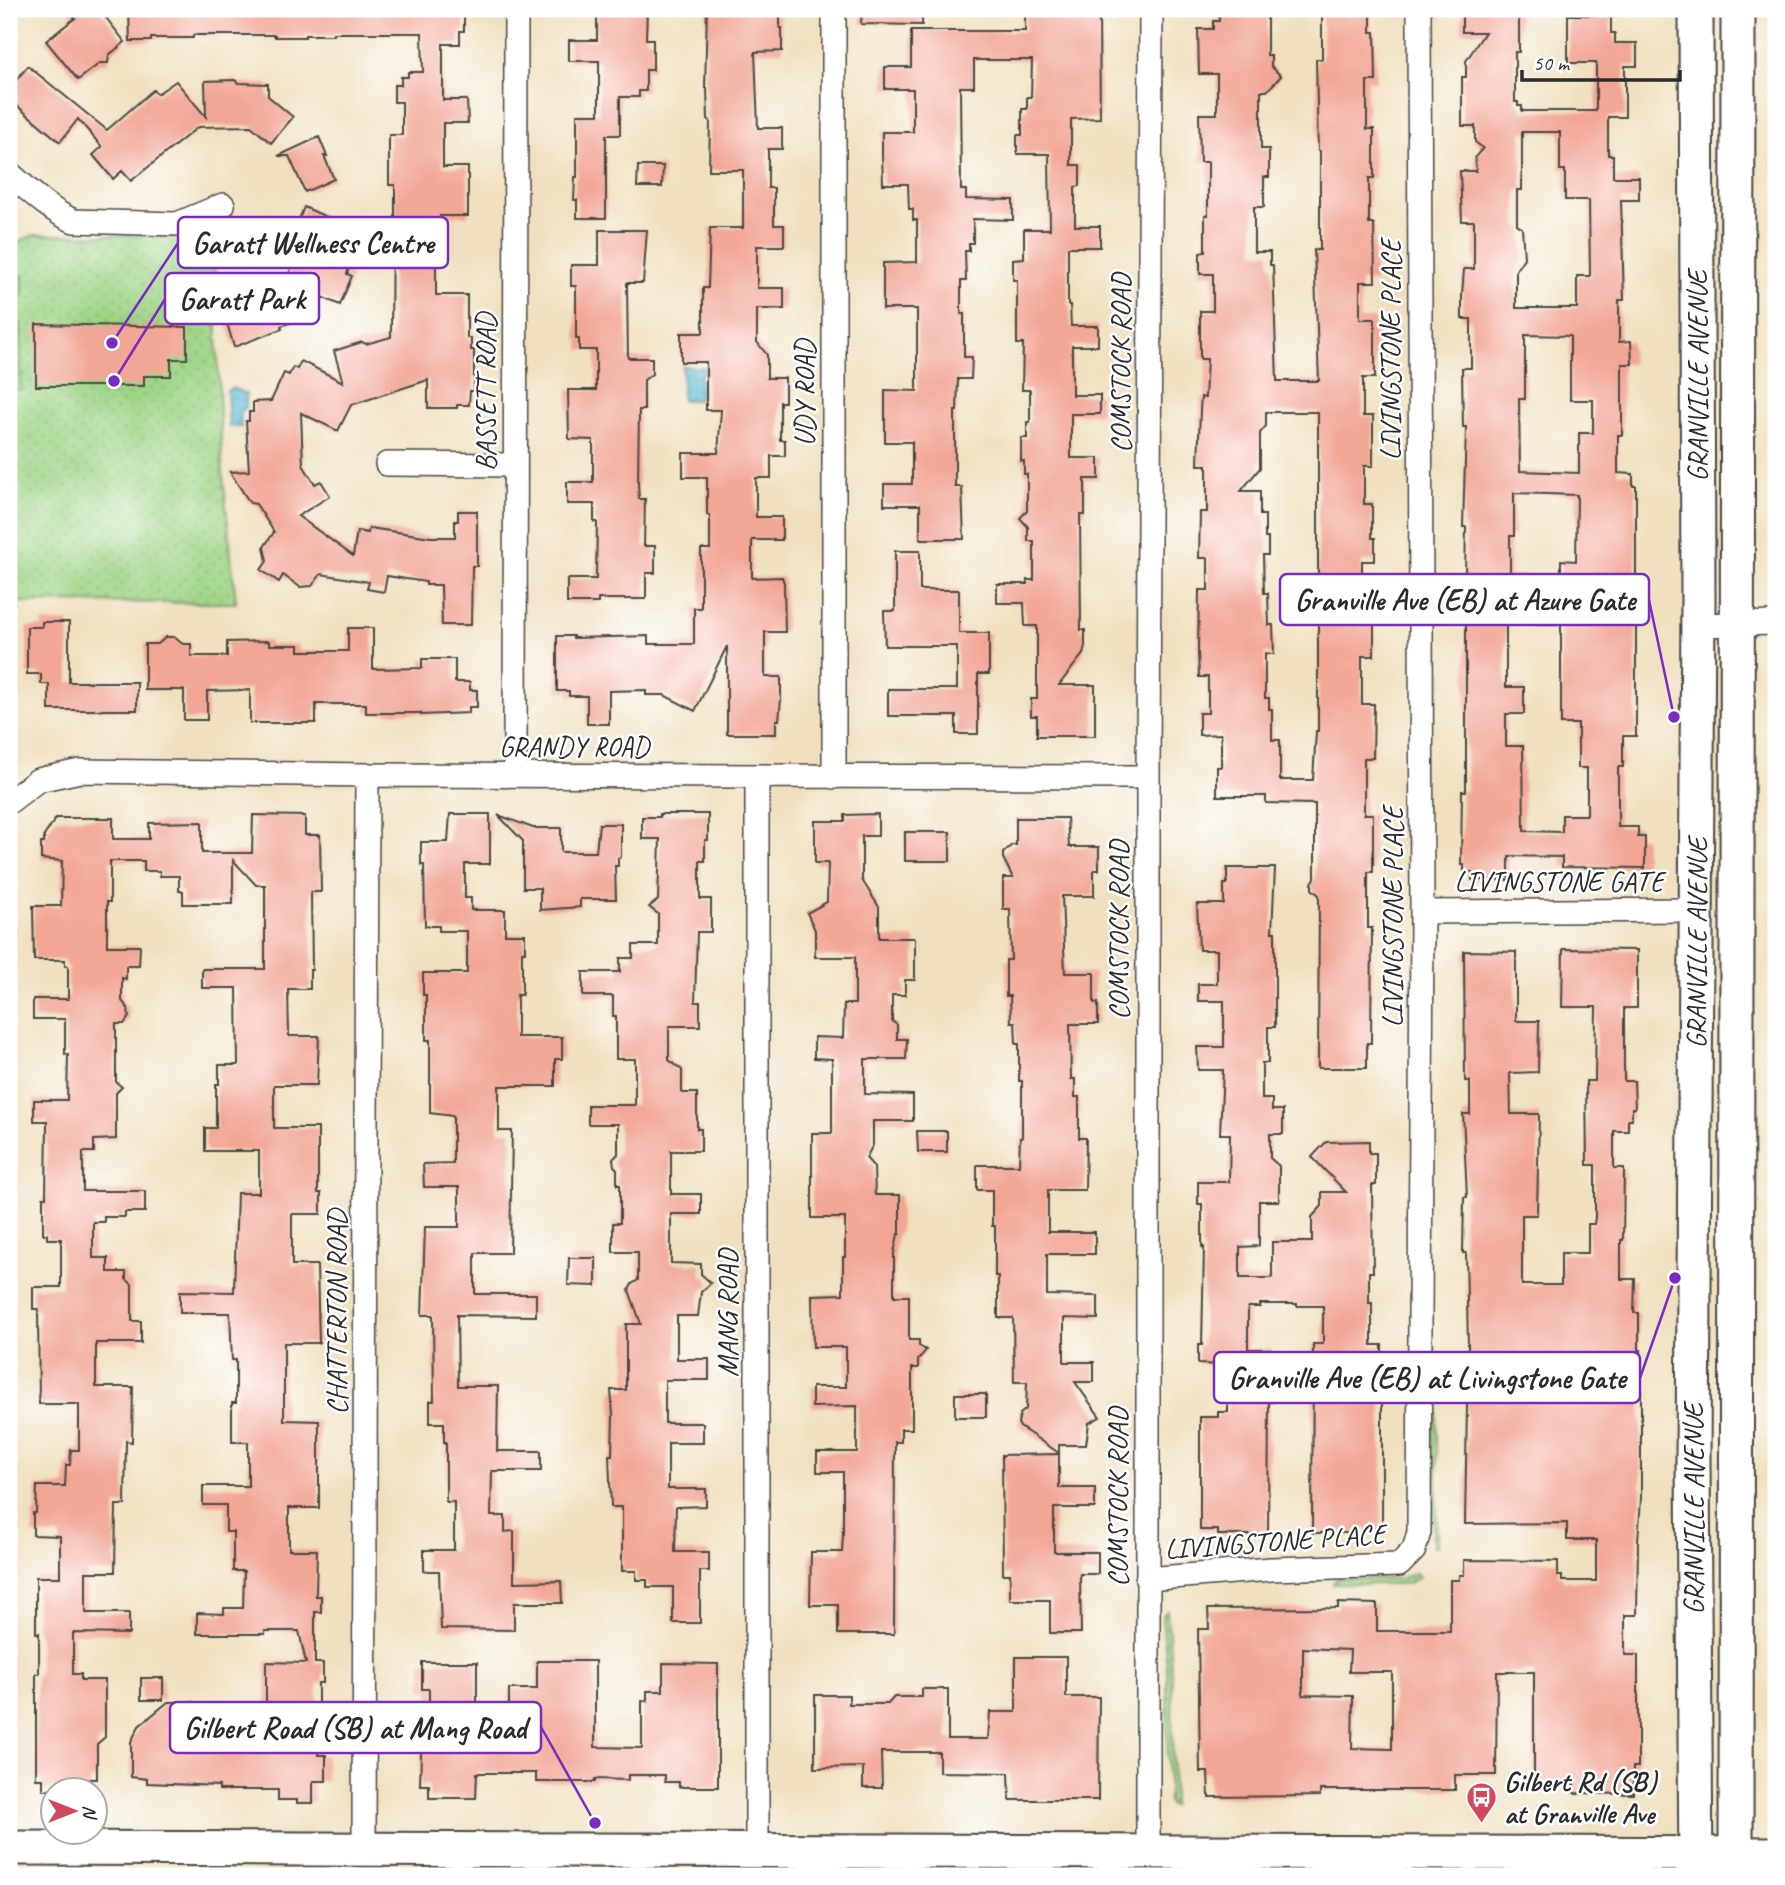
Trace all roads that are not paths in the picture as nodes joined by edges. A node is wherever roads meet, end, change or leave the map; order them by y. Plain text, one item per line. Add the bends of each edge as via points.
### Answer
1 (516, 9) edge
2 (834, 9) edge
3 (1151, 9) edge
4 (1419, 9) edge
5 (1696, 9) edge
6 (1738, 9) edge
7 (9, 173) edge
8 (223, 205) dead end
9 (387, 464) dead end
10 (514, 465) junction
11 (1736, 623) junction
12 (1776, 623) edge
13 (1698, 625) junction
14 (367, 775) junction
15 (515, 775) junction
16 (757, 777) junction
17 (834, 777) junction
18 (1148, 777) junction
19 (9, 802) edge
20 (1695, 910) junction
21 (1422, 912) junction
22 (1147, 1579) junction
23 (9, 1848) edge
24 (364, 1849) junction
25 (757, 1850) junction
26 (1148, 1851) junction
27 (1776, 1854) edge
28 (1696, 1865) edge
29 (1736, 1865) edge

1 - 10 street, BASSETT ROAD
2 - 17 street, UDY ROAD
3 - 18 street, COMSTOCK ROAD
4 - 21 street, LIVINGSTONE PLACE
5 - 13 main road, GRANVILLE AVENUE
6 - 11 main road, GRANVILLE AVENUE
7 - 8 street via 45,204 74,221 177,224
9 - 10 street
10 - 15 street, BASSETT ROAD
11 - 12 street
11 - 13 street
11 - 29 main road, GRANVILLE AVENUE
13 - 20 main road, GRANVILLE AVENUE
14 - 15 street, GRANDY ROAD
14 - 19 street, GRANDY ROAD via 80,771 38,780
14 - 24 street, CHATTERTON ROAD
15 - 16 street, GRANDY ROAD
16 - 17 street, GRANDY ROAD
16 - 25 street, MANG ROAD
17 - 18 street, GRANDY ROAD
18 - 22 street, COMSTOCK ROAD
20 - 21 street, LIVINGSTONE GATE
20 - 28 main road, GRANVILLE AVENUE
21 - 22 street, LIVINGSTONE PLACE via 1419,1532 1414,1550 1399,1565
22 - 26 street, COMSTOCK ROAD
23 - 24 main road
24 - 25 main road
25 - 26 main road
26 - 28 main road
27 - 29 main road
28 - 29 main road

